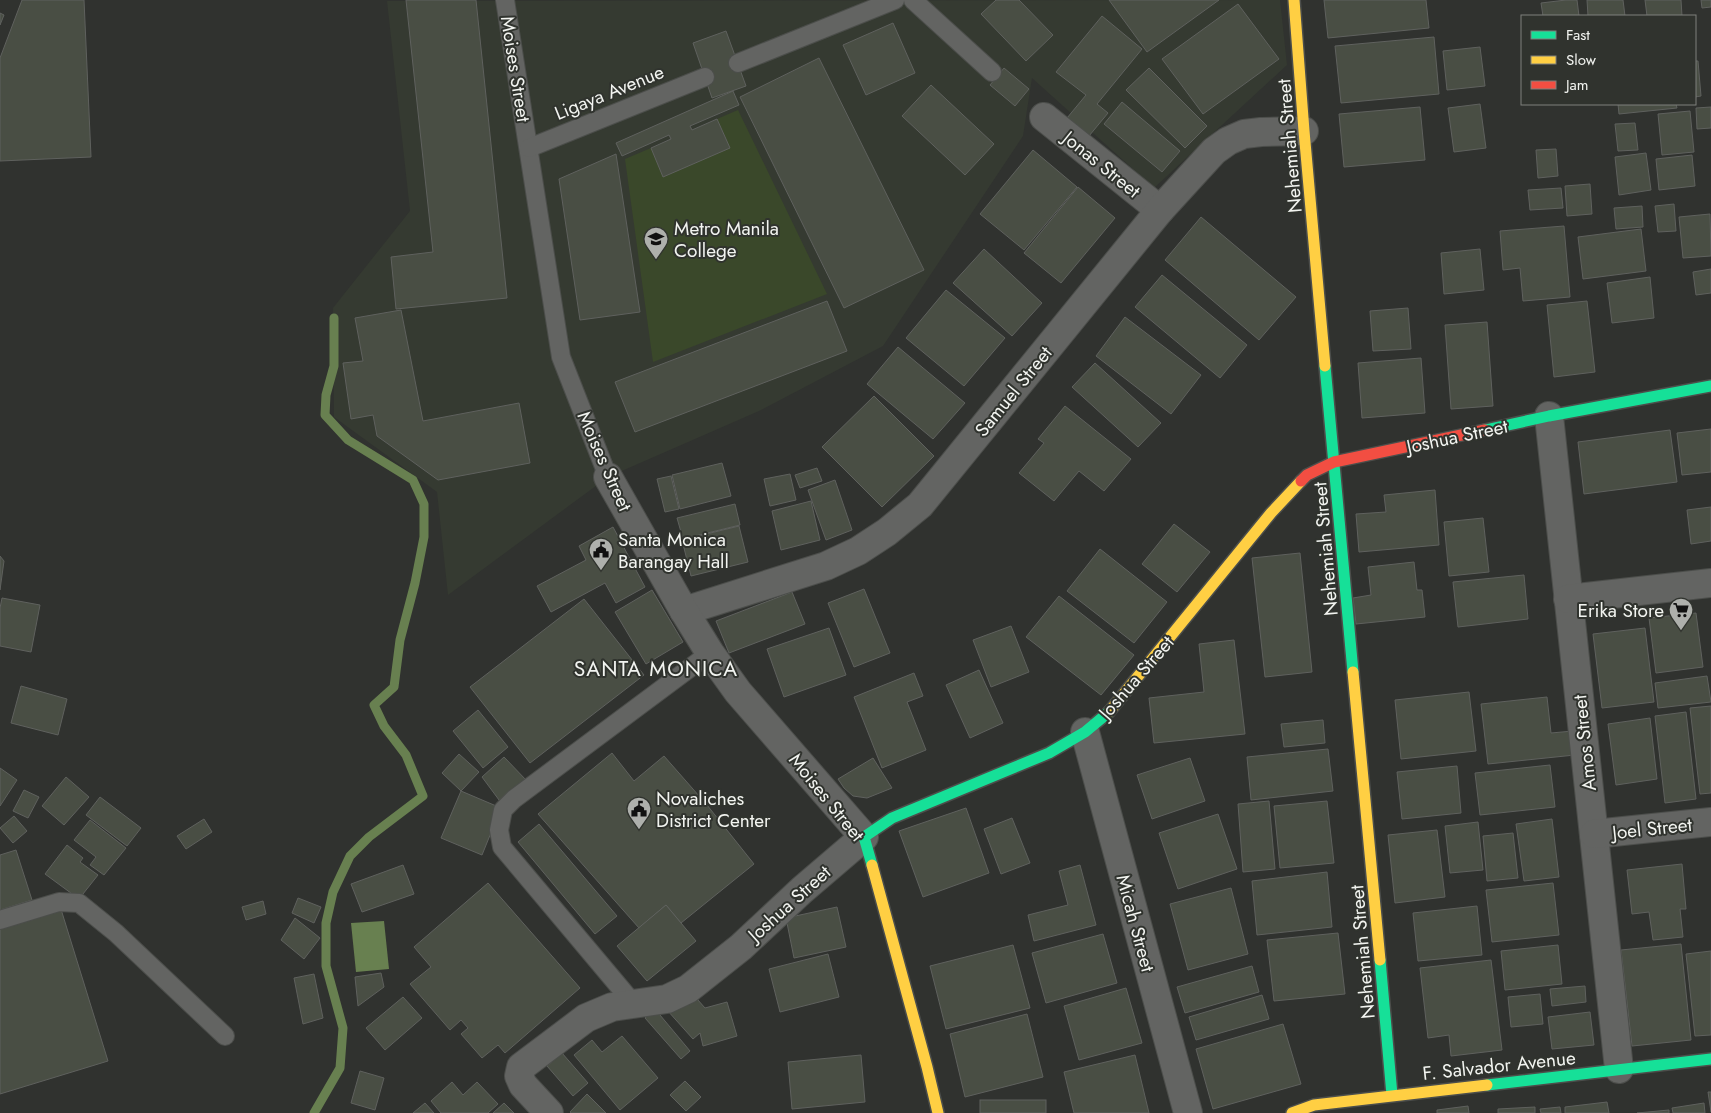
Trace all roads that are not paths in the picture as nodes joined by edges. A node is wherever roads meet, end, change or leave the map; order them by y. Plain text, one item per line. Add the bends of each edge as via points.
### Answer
1 (505, 0) edge
2 (895, 0) edge
3 (913, 0) edge
4 (1294, 0) edge
5 (738, 63) dead end
6 (992, 72) dead end
7 (705, 77) dead end
8 (1044, 117) dead end
9 (1304, 131) junction
10 (529, 148) junction
11 (1160, 210) junction
12 (1711, 386) edge
13 (1549, 416) junction
14 (1334, 462) junction
15 (608, 477) joint
16 (1711, 584) edge
17 (1568, 599) junction
18 (684, 611) junction
19 (710, 653) junction
20 (1085, 732) junction
21 (1711, 822) edge
22 (1594, 834) junction
23 (864, 837) junction
24 (0, 920) edge
25 (633, 1003) junction
26 (225, 1036) dead end
27 (1711, 1059) edge
28 (1619, 1070) junction
29 (1392, 1095) junction
30 (549, 1113) edge
31 (938, 1113) edge
32 (1188, 1113) edge
33 (1292, 1113) edge

1 - 10 lane, Moises Street
2 - 5 lane
3 - 6 lane
4 - 9 street, Nehemiah Street
7 - 10 lane, Ligaya Avenue
8 - 11 street, Jonas Street
9 - 11 street, Samuel Street via 1244,134 1228,140
9 - 14 street, Nehemiah Street
10 - 15 lane, Moises Street via 561,357
11 - 18 street, Samuel Street via 920,505 888,532 826,566
12 - 13 street, Joshua Street
13 - 14 street, Joshua Street
13 - 17 street, Amos Street
14 - 20 street, Joshua Street via 1308,475 1272,513 1110,711
14 - 29 street, Nehemiah Street
15 - 18 street, Moises Street
16 - 17 street
17 - 22 street, Amos Street
18 - 19 street, Moises Street
19 - 23 street, Moises Street via 738,692
19 - 25 lane via 503,810 499,830 502,847
20 - 23 street, Joshua Street via 1049,753 892,818
20 - 32 street, Micah Street
21 - 22 street, Joel Street
22 - 28 street, Amos Street
23 - 25 street, Joshua Street via 688,989 667,999
23 - 31 street, Moises Street
24 - 26 lane via 59,902 79,903
25 - 30 street, Joshua Street via 612,1007 586,1018 521,1067 519,1076 523,1085
27 - 28 street, F. Salvador Avenue
28 - 29 street, F. Salvador Avenue
29 - 33 street, F. Salvador Avenue via 1314,1105

